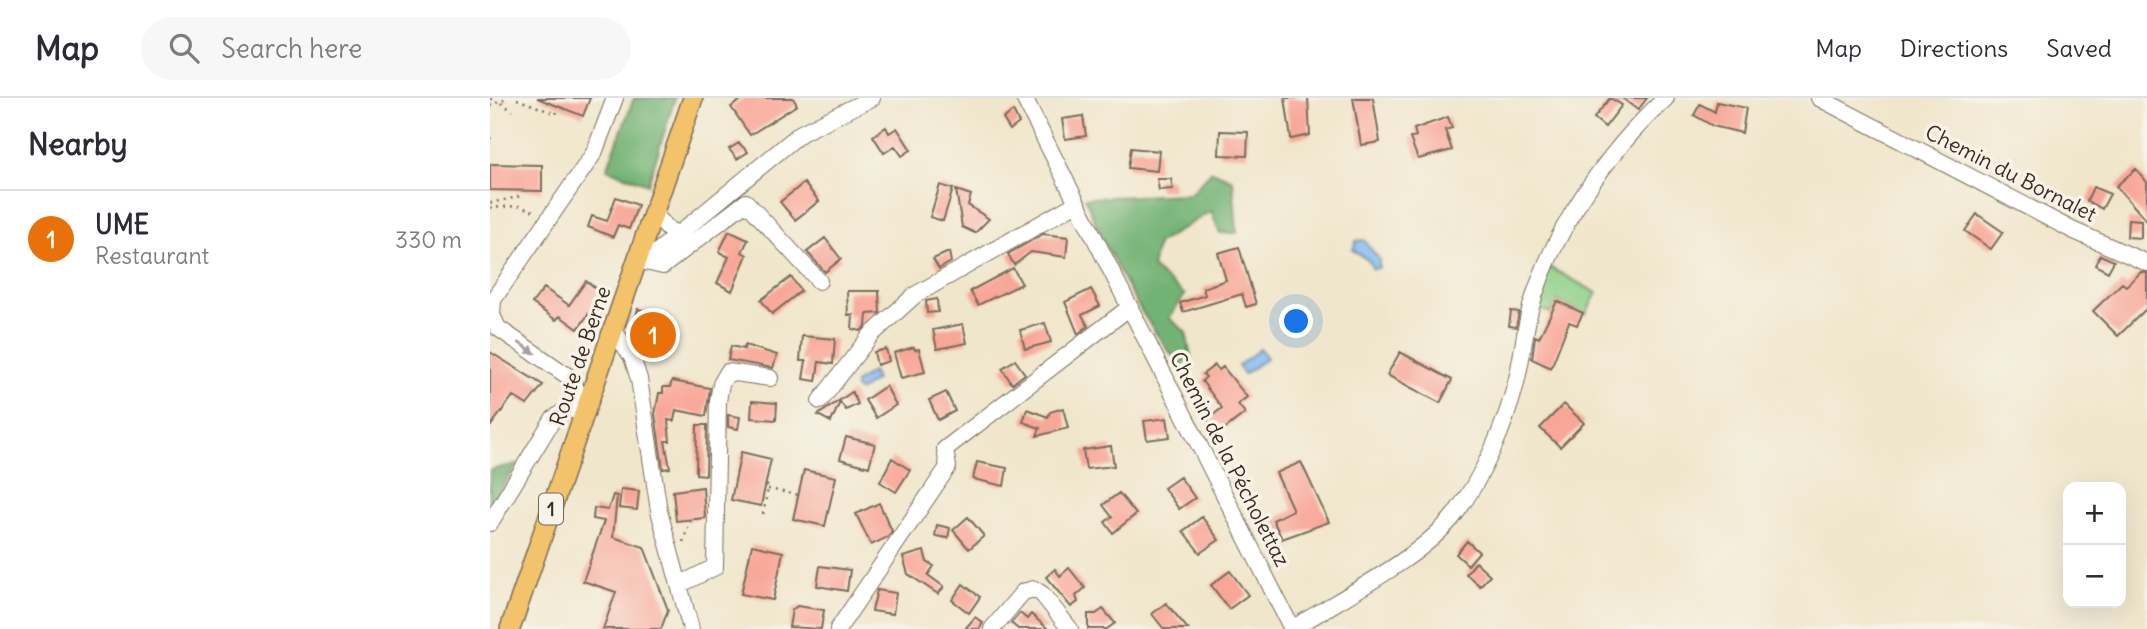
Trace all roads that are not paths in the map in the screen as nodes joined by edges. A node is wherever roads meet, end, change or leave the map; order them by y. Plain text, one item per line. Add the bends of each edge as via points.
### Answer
1 (615, 98) edge
2 (694, 98) edge
3 (872, 98) edge
4 (1024, 98) edge
5 (1667, 98) edge
6 (1819, 98) edge
7 (1077, 203) junction
8 (653, 213) junction
9 (681, 234) junction
10 (641, 261) junction
11 (2147, 263) edge
12 (819, 281) dead end
13 (1130, 307) junction
14 (613, 330) junction
15 (770, 378) dead end
16 (820, 401) dead end
17 (585, 412) junction
18 (490, 523) edge
19 (679, 585) junction
20 (510, 629) edge
21 (691, 629) edge
22 (838, 629) edge
23 (992, 629) edge
24 (1070, 629) edge
25 (1292, 629) edge

1 -> 17 street via 594,153 495,295 492,316 506,335 572,379
2 - 8 main road, Route de Berne / 1
3 - 9 street via 801,133
4 - 7 street, Chemin de la Pécholettaz
5 - 25 street via 1608,163 1550,256 1530,310 1516,384 1498,435 1456,513 1426,543
6 - 11 street, Chemin du Bornalet via 2072,230
7 - 13 street, Chemin de la Pécholettaz
7 - 16 street via 915,295 871,335
8 - 9 street via 670,231
8 - 10 main road, Route de Berne / 1
9 - 10 street
10 - 12 street via 663,266 746,202
10 - 14 main road, Route de Berne / 1
13 - 22 street via 945,449 948,467
13 - 25 street, Chemin de la Pécholettaz
14 - 17 main road, Route de Berne / 1
14 - 19 street via 636,368 659,511
15 - 19 street via 735,370 728,372 721,384 715,567
17 - 18 street via 567,409 553,419
17 - 20 main road, Route de Berne / 1
19 - 21 street
23 - 24 street via 1023,592 1034,589

